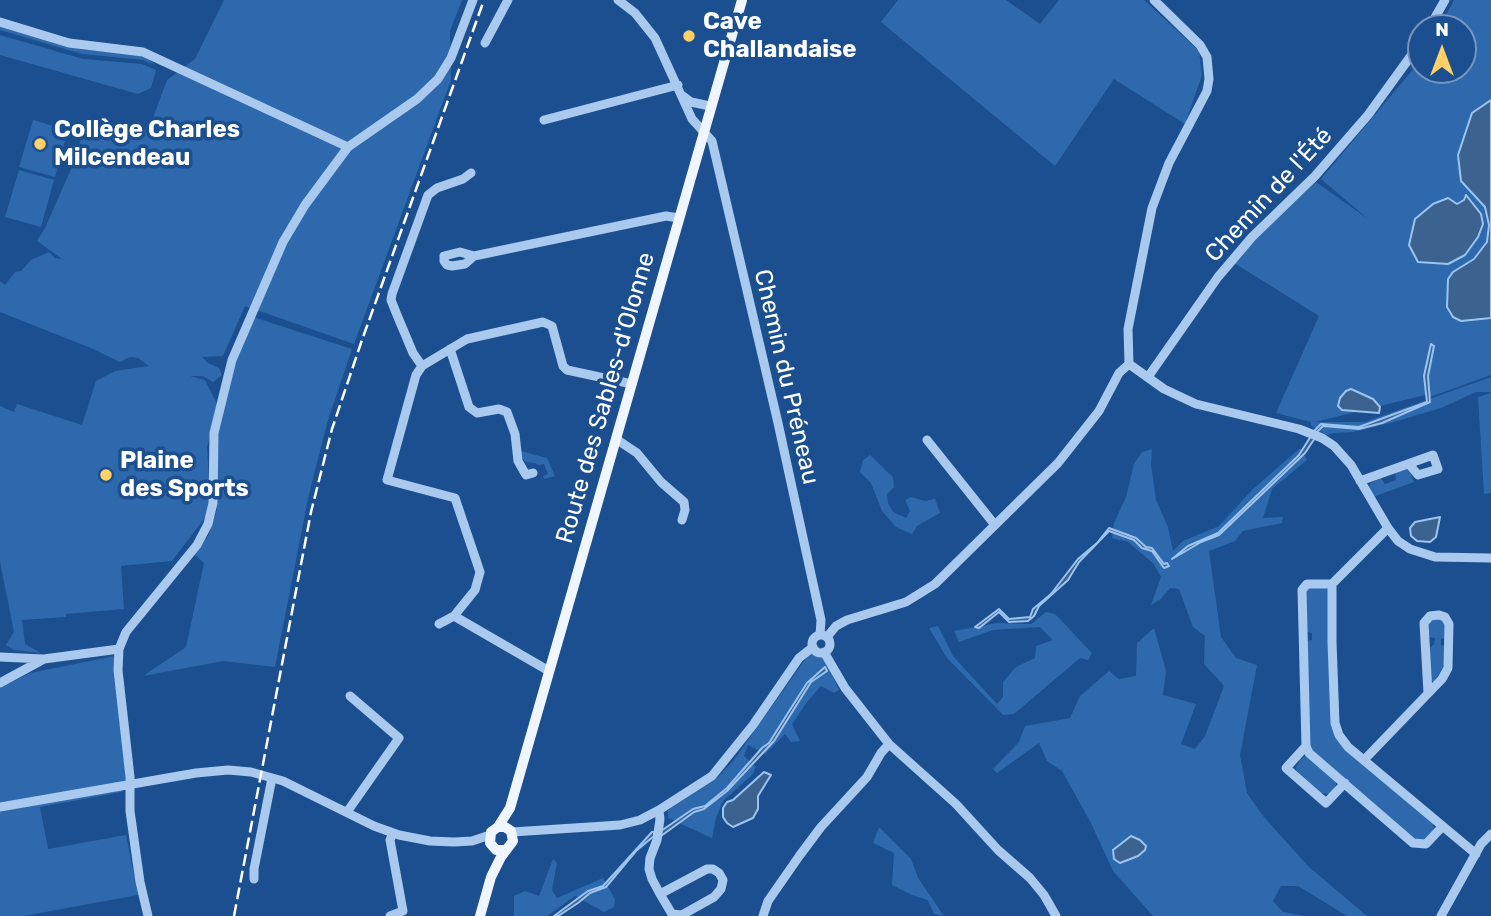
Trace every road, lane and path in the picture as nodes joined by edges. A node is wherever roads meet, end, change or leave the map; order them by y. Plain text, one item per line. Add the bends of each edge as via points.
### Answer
1 (473, 0) edge
2 (508, 0) edge
3 (618, 0) edge
4 (742, 0) edge
5 (1154, 0) edge
6 (0, 22) edge
7 (485, 43) dead end
8 (1407, 61) edge
9 (678, 85) junction
10 (683, 96) junction
11 (710, 106) junction
12 (544, 120) dead end
13 (704, 131) junction
14 (348, 147) junction
15 (471, 173) dead end
16 (679, 218) junction
17 (474, 256) dead end
18 (450, 349) junction
19 (1129, 364) junction
20 (422, 366) junction
21 (1148, 377) junction
22 (632, 384) junction
23 (616, 439) junction
24 (927, 440) dead end
25 (1409, 464) dead end
26 (533, 472) dead end
27 (1360, 481) junction
28 (682, 520) dead end
29 (995, 525) junction
30 (1388, 528) junction
31 (1491, 558) edge
32 (1332, 584) junction
33 (454, 616) junction
34 (439, 624) dead end
35 (823, 636) junction
36 (813, 647) junction
37 (119, 649) junction
38 (824, 652) junction
39 (0, 657) edge
40 (44, 659) junction
41 (549, 671) junction
42 (0, 683) edge
43 (1428, 693) junction
44 (350, 696) dead end
45 (889, 744) junction
46 (1306, 746) junction
47 (1364, 760) junction
48 (272, 778) junction
49 (1345, 783) junction
50 (130, 784) junction
51 (0, 807) edge
52 (510, 808) junction
53 (659, 810) junction
54 (347, 812) junction
55 (1442, 827) junction
56 (393, 833) junction
57 (1491, 834) edge
58 (493, 839) junction
59 (510, 839) junction
60 (1476, 854) junction
61 (491, 877) junction
62 (254, 879) dead end
63 (660, 894) junction
64 (148, 916) edge
65 (390, 916) edge
66 (480, 916) edge
67 (763, 916) edge
68 (1056, 916) edge
69 (1441, 916) edge

1 - 14 street via 438,79
2 - 7 street
3 - 9 street, Chemin du Préneau via 655,38
4 - 11 main road, Route des Sables-d'Olonne
5 - 19 street via 1200,45 1207,57 1209,79 1152,208 1128,329
6 - 14 street via 69,43 143,51
8 - 21 street, Chemin de l'Été via 1315,176 1218,277
9 - 10 street, Chemin du Préneau
9 - 12 street
10 - 11 street
10 - 13 street, Chemin du Préneau via 692,119
11 - 13 main road, Route des Sables-d'Olonne
13 - 16 main road, Route des Sables-d'Olonne
13 - 35 street, Chemin du Préneau via 714,149
14 - 37 street via 283,242 232,360 215,433 208,524 197,545 126,632
15 - 20 street via 428,195 392,295
16 - 17 street via 666,216
16 - 22 main road, Route des Sables-d'Olonne
18 - 20 street
18 - 22 street via 467,339 542,322 552,326 567,370
18 - 26 street via 468,407 477,413 507,412 518,461 526,475
19 - 21 street
19 - 29 street via 1079,439
20 - 33 street via 387,480 455,498 480,572 475,590
21 - 27 street via 1196,404 1322,438
22 - 23 main road, Route des Sables-d'Olonne
23 - 28 street via 637,453 684,502
23 - 41 main road, Route des Sables-d'Olonne
24 - 29 street
25 - 27 street
27 - 30 street
29 - 35 street via 917,597 847,620
30 - 31 street via 1410,549 1426,555
30 - 32 street
32 - 46 street via 1307,584 1302,590
32 - 47 street via 1335,723 1339,736
33 - 34 street
33 - 41 street
35 - 36 street via 813,639
35 - 38 street via 830,645
36 - 38 street
36 - 53 street via 799,658 712,776
37 - 40 street
37 - 50 street
38 - 45 street via 845,688
39 - 40 street
40 - 42 street
41 - 52 main road, Route des Sables-d'Olonne
43 - 43 street via 1448,668 1449,624 1439,615 1430,615 1424,623
43 - 47 street
44 - 54 street via 399,738
45 - 67 street via 800,855 768,901
45 - 68 street via 1030,878
46 - 49 street
46 - 49 street via 1286,768 1326,803
47 - 55 street
48 - 50 street via 214,771
48 - 54 street
48 - 62 street
49 - 55 street via 1413,843 1426,844
50 - 51 street
50 - 64 street via 134,844
52 - 58 main road, Route des Sables-d'Olonne
52 - 59 main road, Route des Sables-d'Olonne
53 - 59 street via 630,823 532,832
53 - 63 street via 649,869
54 - 56 street
55 - 60 street
56 - 58 street via 430,841
56 - 65 street via 390,840 403,911
57 - 60 street
58 - 59 main road via 499,851
58 - 59 main road via 505,827
58 - 61 main road, Route des Sables-d'Olonne
59 - 61 main road, Route des Sables-d'Olonne
60 - 69 street
61 - 66 main road, Route des Sables-d'Olonne
63 - 63 street via 672,914 681,915 714,897 723,880 713,869 706,869

